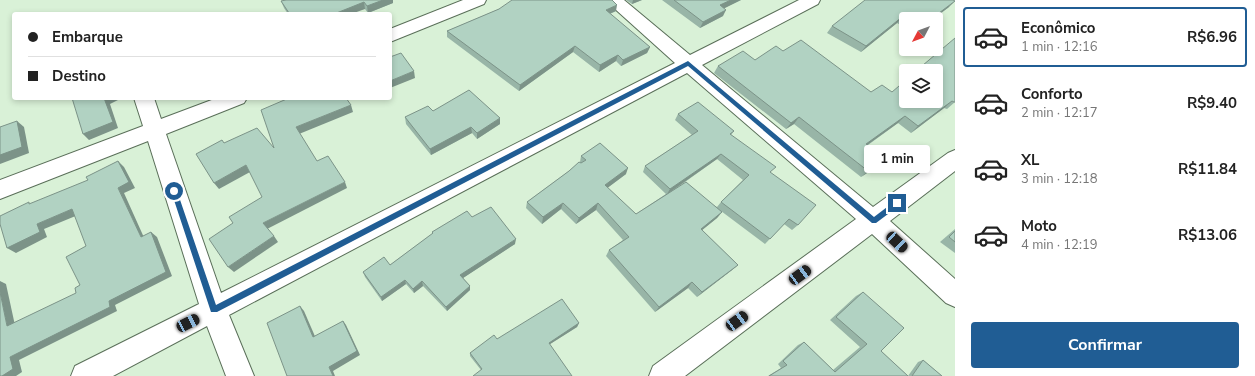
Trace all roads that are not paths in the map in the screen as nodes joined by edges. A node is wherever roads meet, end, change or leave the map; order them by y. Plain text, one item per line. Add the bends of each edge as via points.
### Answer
1 (478, 0) edge
2 (613, 0) edge
3 (812, 0) edge
4 (392, 35) edge
5 (688, 63) junction
6 (145, 100) edge
7 (232, 100) edge
8 (154, 132) junction
9 (955, 159) edge
10 (0, 190) edge
11 (874, 220) junction
12 (955, 295) edge
13 (214, 310) junction
14 (85, 376) edge
15 (240, 376) edge
16 (663, 376) edge

1 - 4 street
2 - 5 street
3 - 5 street
5 - 11 street
5 - 13 street
6 - 8 street
7 - 8 street
8 - 10 street
8 - 13 street
9 - 11 street
11 - 12 street
11 - 16 street
13 - 14 street
13 - 15 street

